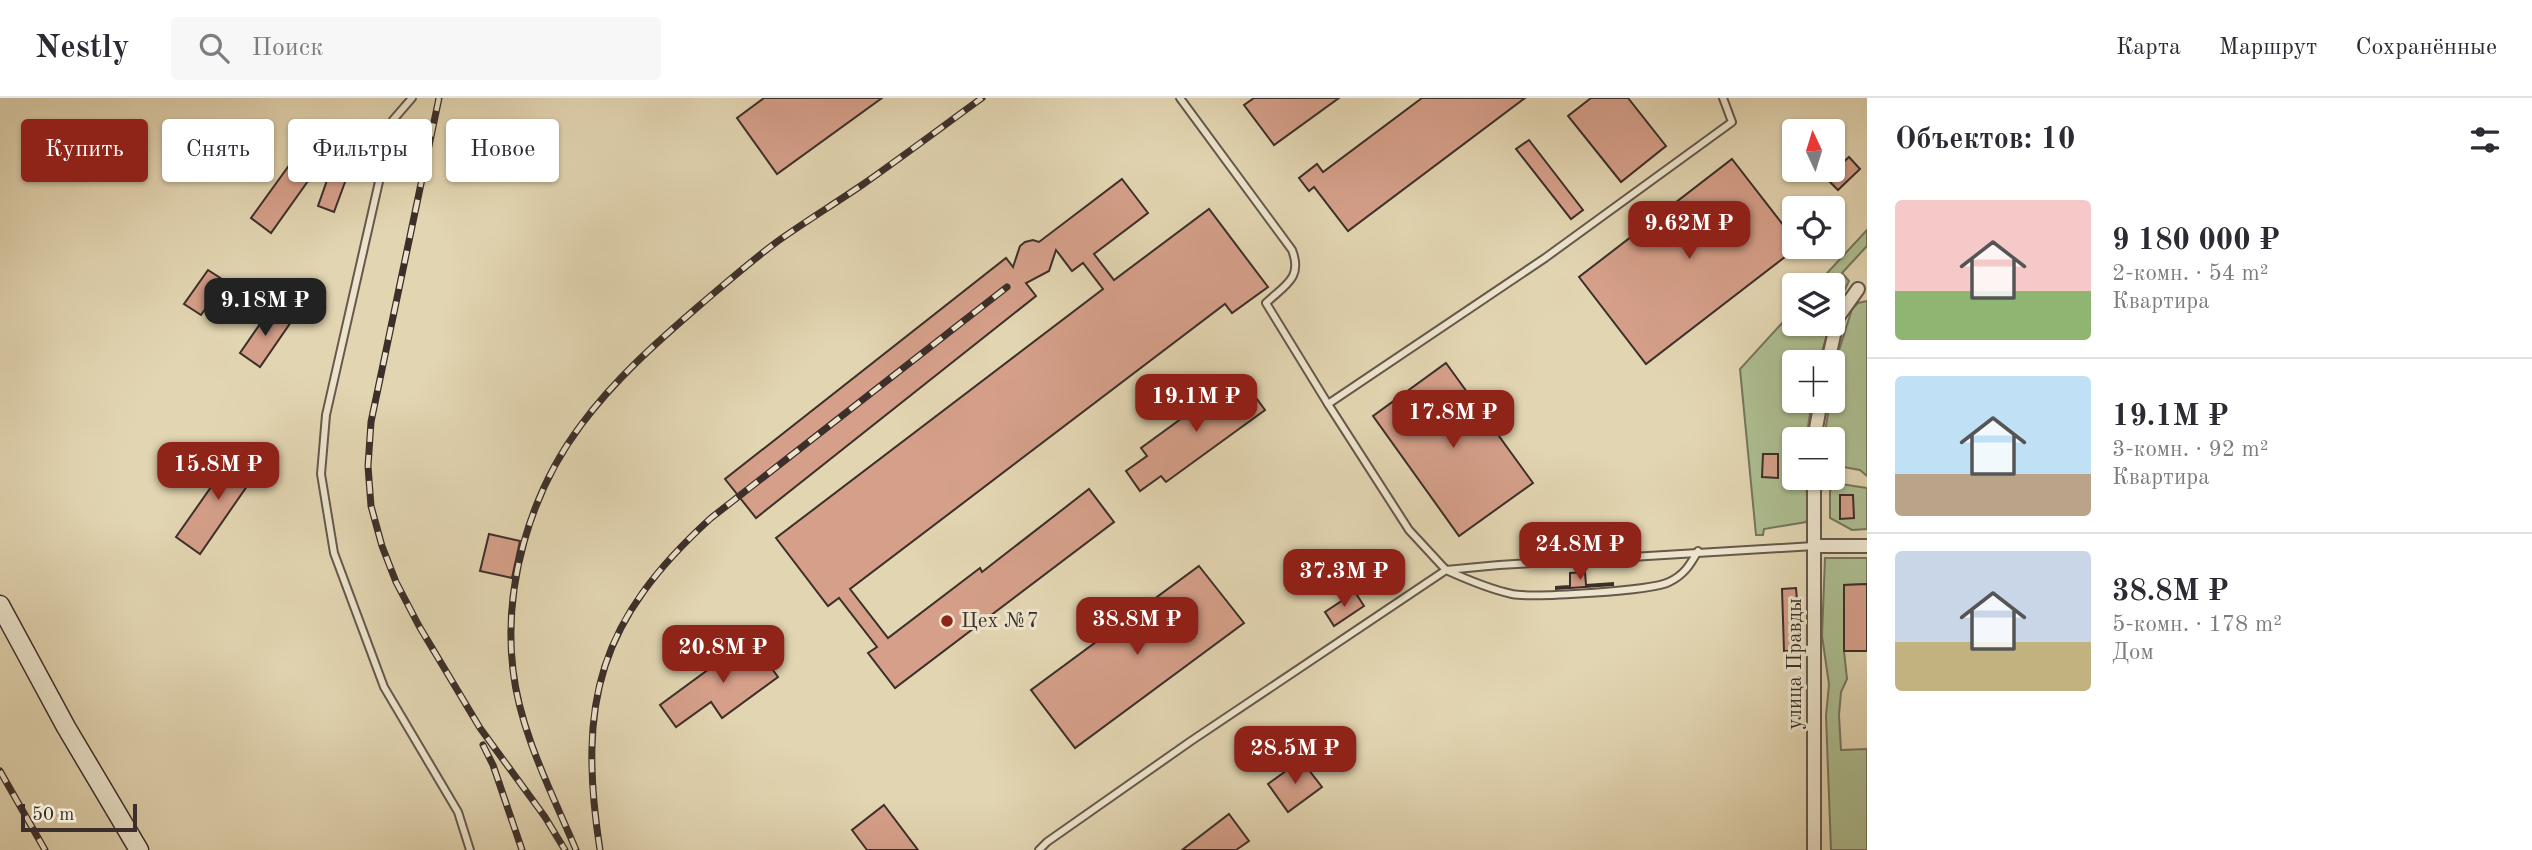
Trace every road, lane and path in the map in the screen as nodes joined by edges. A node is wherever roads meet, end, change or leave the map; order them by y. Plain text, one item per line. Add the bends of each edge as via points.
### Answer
1 (412, 98) edge
2 (1180, 98) edge
3 (1723, 98) edge
4 (1862, 287) edge
5 (1831, 350) edge
6 (1328, 404) junction
7 (1814, 490) edge
8 (1814, 546) junction
9 (1867, 546) edge
10 (1698, 551) junction
11 (1446, 570) junction
12 (0, 605) edge
13 (139, 850) edge
14 (470, 850) edge
15 (1039, 850) edge
16 (1814, 850) edge

1 - 14 lane via 393,120 326,415 321,474 334,552 384,687 457,812
2 - 6 lane via 1292,250 1294,276 1266,303
3 - 6 lane via 1732,122 1545,258
4 - 5 street via 1838,317
6 - 11 lane via 1409,530
7 - 8 street, улица Правды
8 - 9 street
8 - 10 lane
8 - 16 street, улица Правды
10 - 11 lane
10 - 11 lane via 1685,573 1667,584 1634,589 1516,595 1483,587
11 - 15 lane via 1191,741
12 - 13 main road

